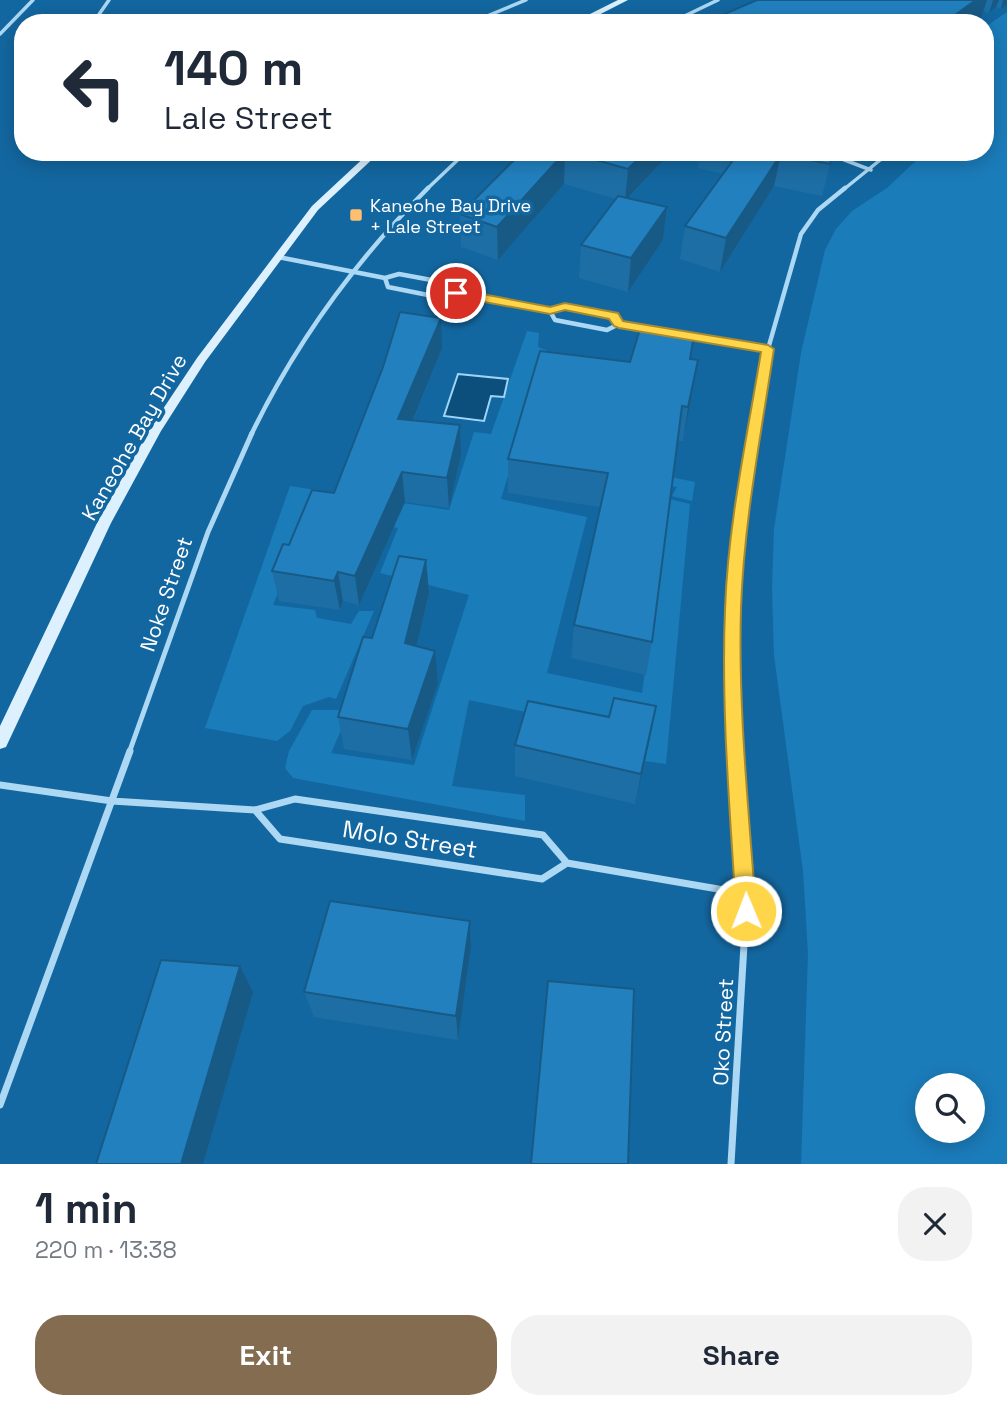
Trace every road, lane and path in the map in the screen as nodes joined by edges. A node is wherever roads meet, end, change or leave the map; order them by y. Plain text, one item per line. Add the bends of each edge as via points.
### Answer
1 (33, 0) edge
2 (526, 0) edge
3 (624, 0) edge
4 (718, 0) edge
5 (19, 14) edge
6 (492, 14) edge
7 (595, 14) edge
8 (689, 14) edge
9 (14, 20) edge
10 (0, 34) edge
11 (366, 161) edge
12 (456, 161) edge
13 (847, 161) edge
14 (880, 161) edge
15 (871, 170) junction
16 (278, 257) junction
17 (352, 272) junction
18 (385, 278) junction
19 (456, 293) junction
20 (550, 311) junction
21 (619, 324) junction
22 (768, 349) junction
23 (0, 741) edge
24 (0, 785) edge
25 (112, 801) junction
26 (255, 810) junction
27 (567, 863) junction
28 (747, 894) junction
29 (0, 1105) edge
30 (731, 1164) edge

1 - 5 lane
2 - 6 lane
3 - 7 main road
4 - 8 lane
9 - 10 lane
11 - 16 main road, Kaneohe Bay Drive via 315,208
12 - 17 lane, Noke Street
13 - 15 lane
14 - 15 lane, Oko Street
15 - 22 lane, Oko Street via 830,200 801,234
16 - 17 lane
16 - 23 main road, Kaneohe Bay Drive via 155,430 104,523
17 - 18 lane
17 - 25 lane, Noke Street via 278,380 229,479
18 - 19 lane via 399,274 453,284
18 - 19 lane via 388,287 443,298
19 - 20 lane
20 - 21 lane via 577,309 614,316
20 - 21 lane via 555,320 607,330
21 - 22 lane
22 - 28 lane, Oko Street via 738,536 733,608 733,691
24 - 25 lane, Molo Street
25 - 26 lane, Molo Street
25 - 29 lane, Noke Street
26 - 27 lane, Molo Street via 295,799 543,835
26 - 27 lane, Molo Street via 280,839 542,879
27 - 28 lane
28 - 30 lane, Oko Street

